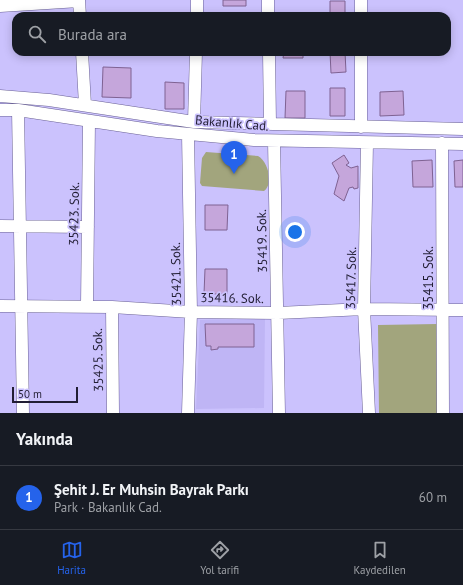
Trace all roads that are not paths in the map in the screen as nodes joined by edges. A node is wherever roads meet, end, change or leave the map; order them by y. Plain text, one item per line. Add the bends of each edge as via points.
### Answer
1 (197, 0) edge
2 (268, 0) edge
3 (360, 0) edge
4 (79, 1) edge
5 (0, 6) edge
6 (80, 12) edge
7 (197, 12) edge
8 (268, 12) edge
9 (361, 12) edge
10 (82, 56) edge
11 (196, 56) edge
12 (269, 56) edge
13 (361, 56) edge
14 (0, 96) edge
15 (84, 105) junction
16 (0, 110) edge
17 (18, 110) junction
18 (89, 121) junction
19 (194, 122) junction
20 (270, 124) junction
21 (361, 127) junction
22 (463, 128) edge
23 (188, 134) junction
24 (274, 141) junction
25 (367, 143) junction
26 (442, 143) junction
27 (463, 144) edge
28 (0, 226) edge
29 (19, 226) junction
30 (88, 227) junction
31 (0, 306) edge
32 (20, 307) junction
33 (87, 307) junction
34 (112, 307) junction
35 (364, 308) junction
36 (442, 310) junction
37 (463, 310) edge
38 (191, 312) junction
39 (278, 313) junction
40 (23, 413) edge
41 (113, 413) edge
42 (188, 413) edge
43 (279, 413) edge
44 (370, 413) edge
45 (443, 413) edge

1 - 7 street
2 - 8 street
3 - 9 street
4 - 5 street
4 - 6 street
10 - 15 street
11 - 19 street
12 - 20 street
13 - 21 street
14 - 15 street, Bakanlık Cad.
15 - 19 street, Bakanlık Cad.
16 - 17 street, Bakanlık Cad.
17 - 18 street, Bakanlık Cad.
17 - 29 street
18 - 23 street, Bakanlık Cad.
18 - 30 street, 35423. Sok.
19 - 20 street, Bakanlık Cad.
20 - 21 street, Bakanlık Cad.
21 - 22 street, Bakanlık Cad.
23 - 24 street, Bakanlık Cad.
23 - 38 street, 35421. Sok.
24 - 25 street, Bakanlık Cad.
24 - 39 street, 35419. Sok.
25 - 26 street, Bakanlık Cad.
25 - 35 street, 35417. Sok.
26 - 27 street, Bakanlık Cad.
26 - 36 street, 35415. Sok.
28 - 29 street
29 - 30 street
29 - 32 street
30 - 33 street, 35423. Sok.
31 - 32 street, 35416. Sok.
32 - 33 street, 35416. Sok.
32 - 40 street
33 - 34 street, 35416. Sok.
34 - 38 street, 35416. Sok.
34 - 41 street, 35425. Sok.
35 - 36 street, 35416. Sok.
35 - 39 street, 35416. Sok.
35 - 44 street, 35417. Sok.
36 - 37 street, 35416. Sok.
36 - 45 street, 35415. Sok.
38 - 39 street, 35416. Sok.
38 - 42 street, 35421. Sok.
39 - 43 street, 35419. Sok.

